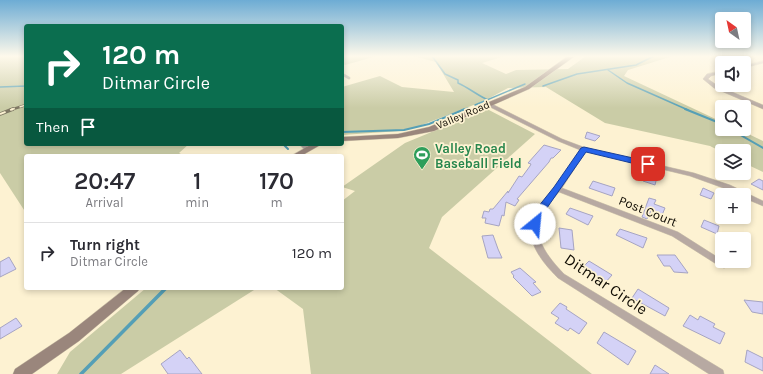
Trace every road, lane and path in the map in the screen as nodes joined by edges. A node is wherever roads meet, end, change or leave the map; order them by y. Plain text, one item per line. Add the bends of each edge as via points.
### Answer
1 (547, 73) edge
2 (713, 73) edge
3 (344, 75) edge
4 (349, 78) dead end
5 (715, 86) edge
6 (728, 92) edge
7 (488, 104) junction
8 (763, 107) edge
9 (344, 140) edge
10 (304, 146) edge
11 (584, 150) junction
12 (297, 154) edge
13 (558, 189) junction
14 (763, 204) edge
15 (715, 259) edge
16 (132, 290) edge
17 (35, 370) edge
18 (20, 374) edge
19 (719, 374) edge

1 - 7 street, Valley Road via 527,88
2 - 5 street via 705,79
3 - 4 lane
6 - 8 street
7 - 9 street, Valley Road via 421,132
7 - 11 street
10 - 12 street
11 - 13 street, Ditmar Circle
11 - 14 street via 692,174 728,187
13 - 15 street, Post Court via 675,234
13 - 19 street, Ditmar Circle via 538,214 535,224 534,234 548,263 561,276 587,293
16 - 17 street
17 - 18 street

